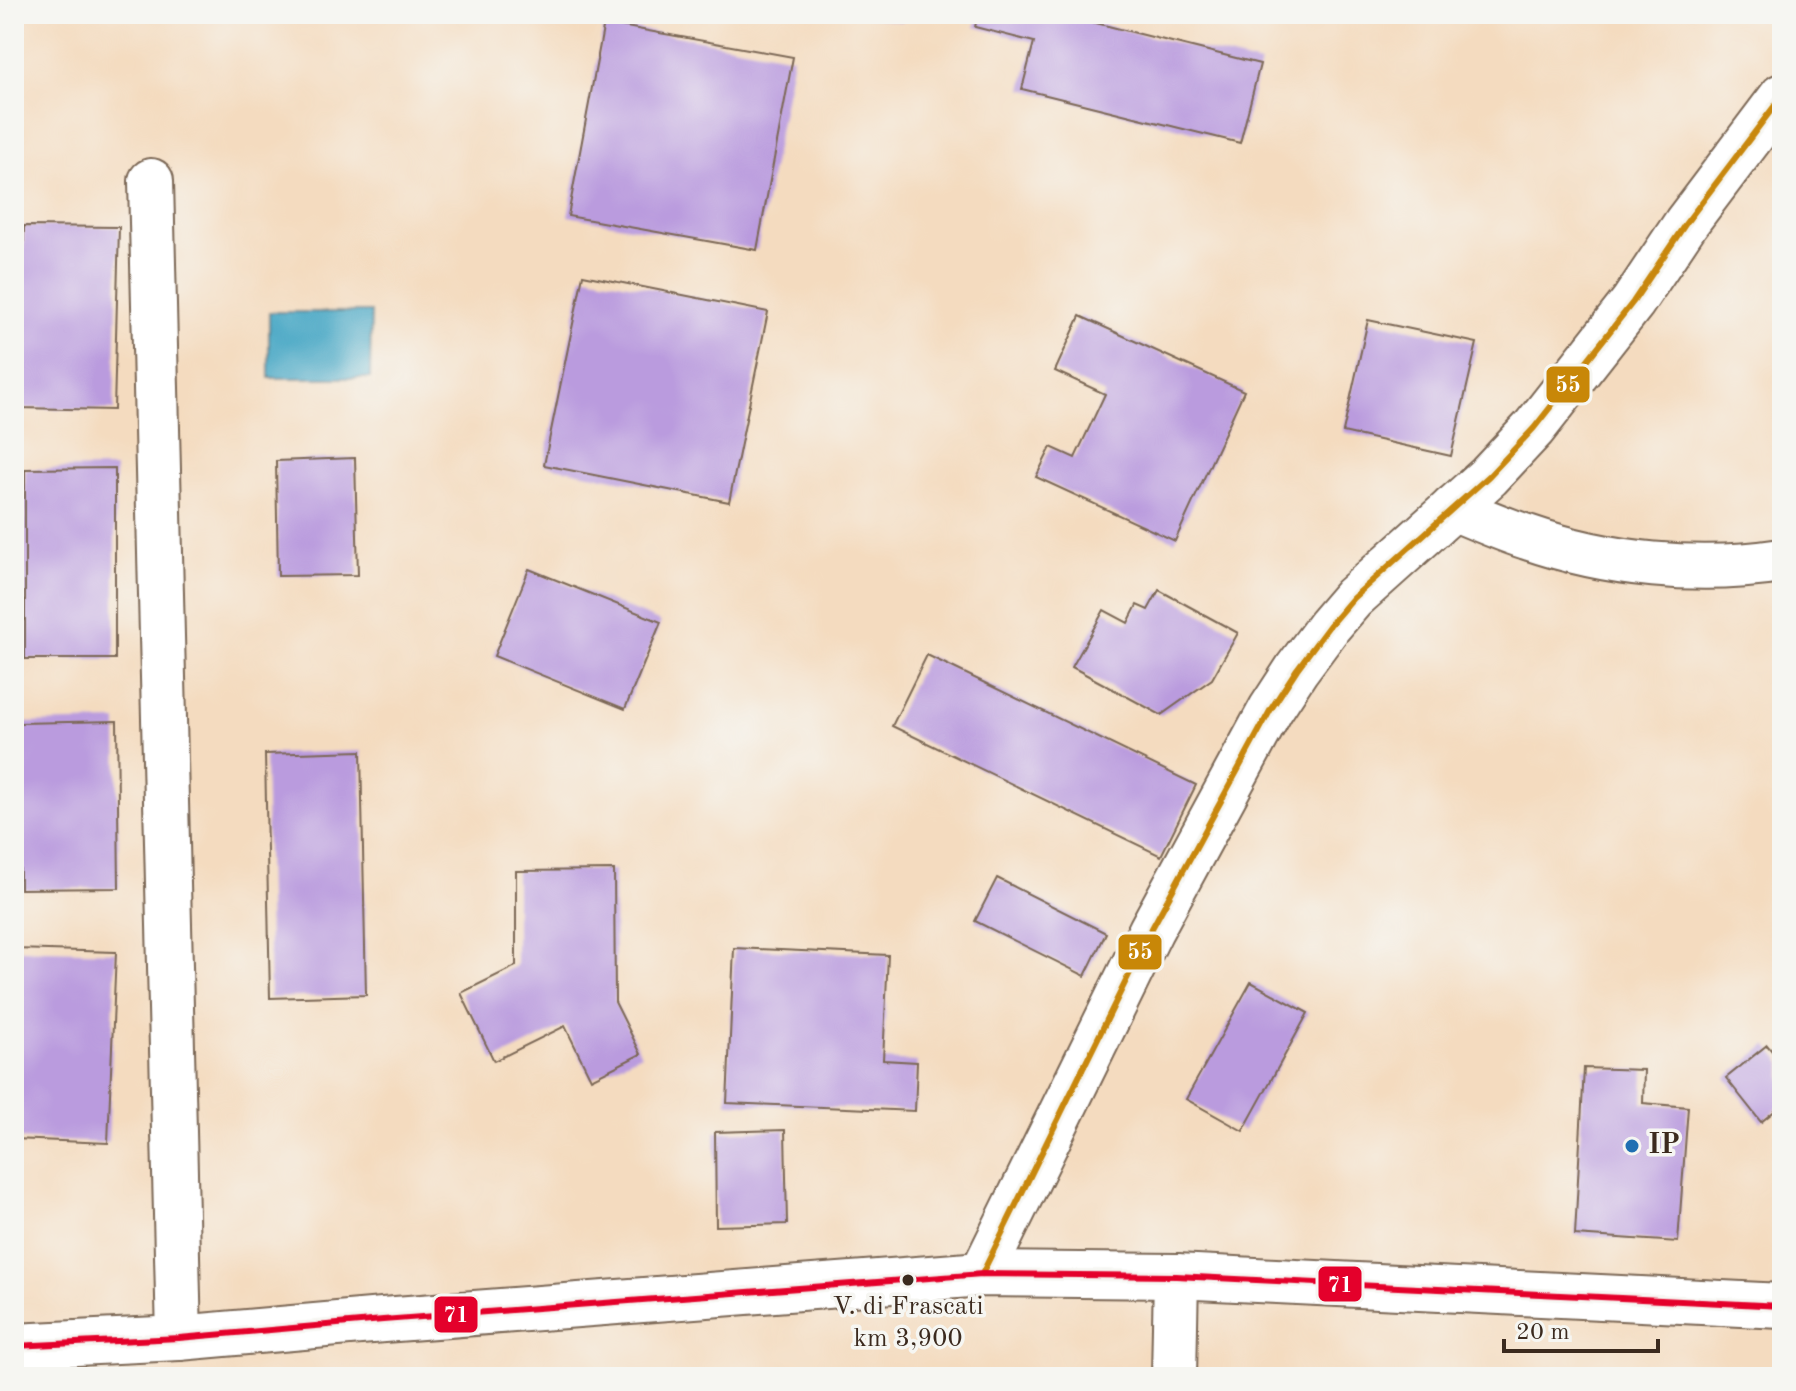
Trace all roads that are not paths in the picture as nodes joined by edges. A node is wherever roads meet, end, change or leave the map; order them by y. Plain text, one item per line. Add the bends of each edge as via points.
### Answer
1 (1782, 96) edge
2 (151, 181) dead end
3 (1453, 508) junction
4 (1782, 561) edge
5 (982, 1274) junction
6 (1176, 1276) junction
7 (1782, 1306) edge
8 (179, 1338) junction
9 (14, 1346) edge
10 (1174, 1377) edge

1 - 3 street via 1534,428
2 - 8 street
3 - 4 street via 1526,537 1605,558 1747,566
3 - 5 street via 1353,598 1271,709 1151,930
5 - 6 street
5 - 8 street
6 - 7 street
6 - 10 street
8 - 9 street

